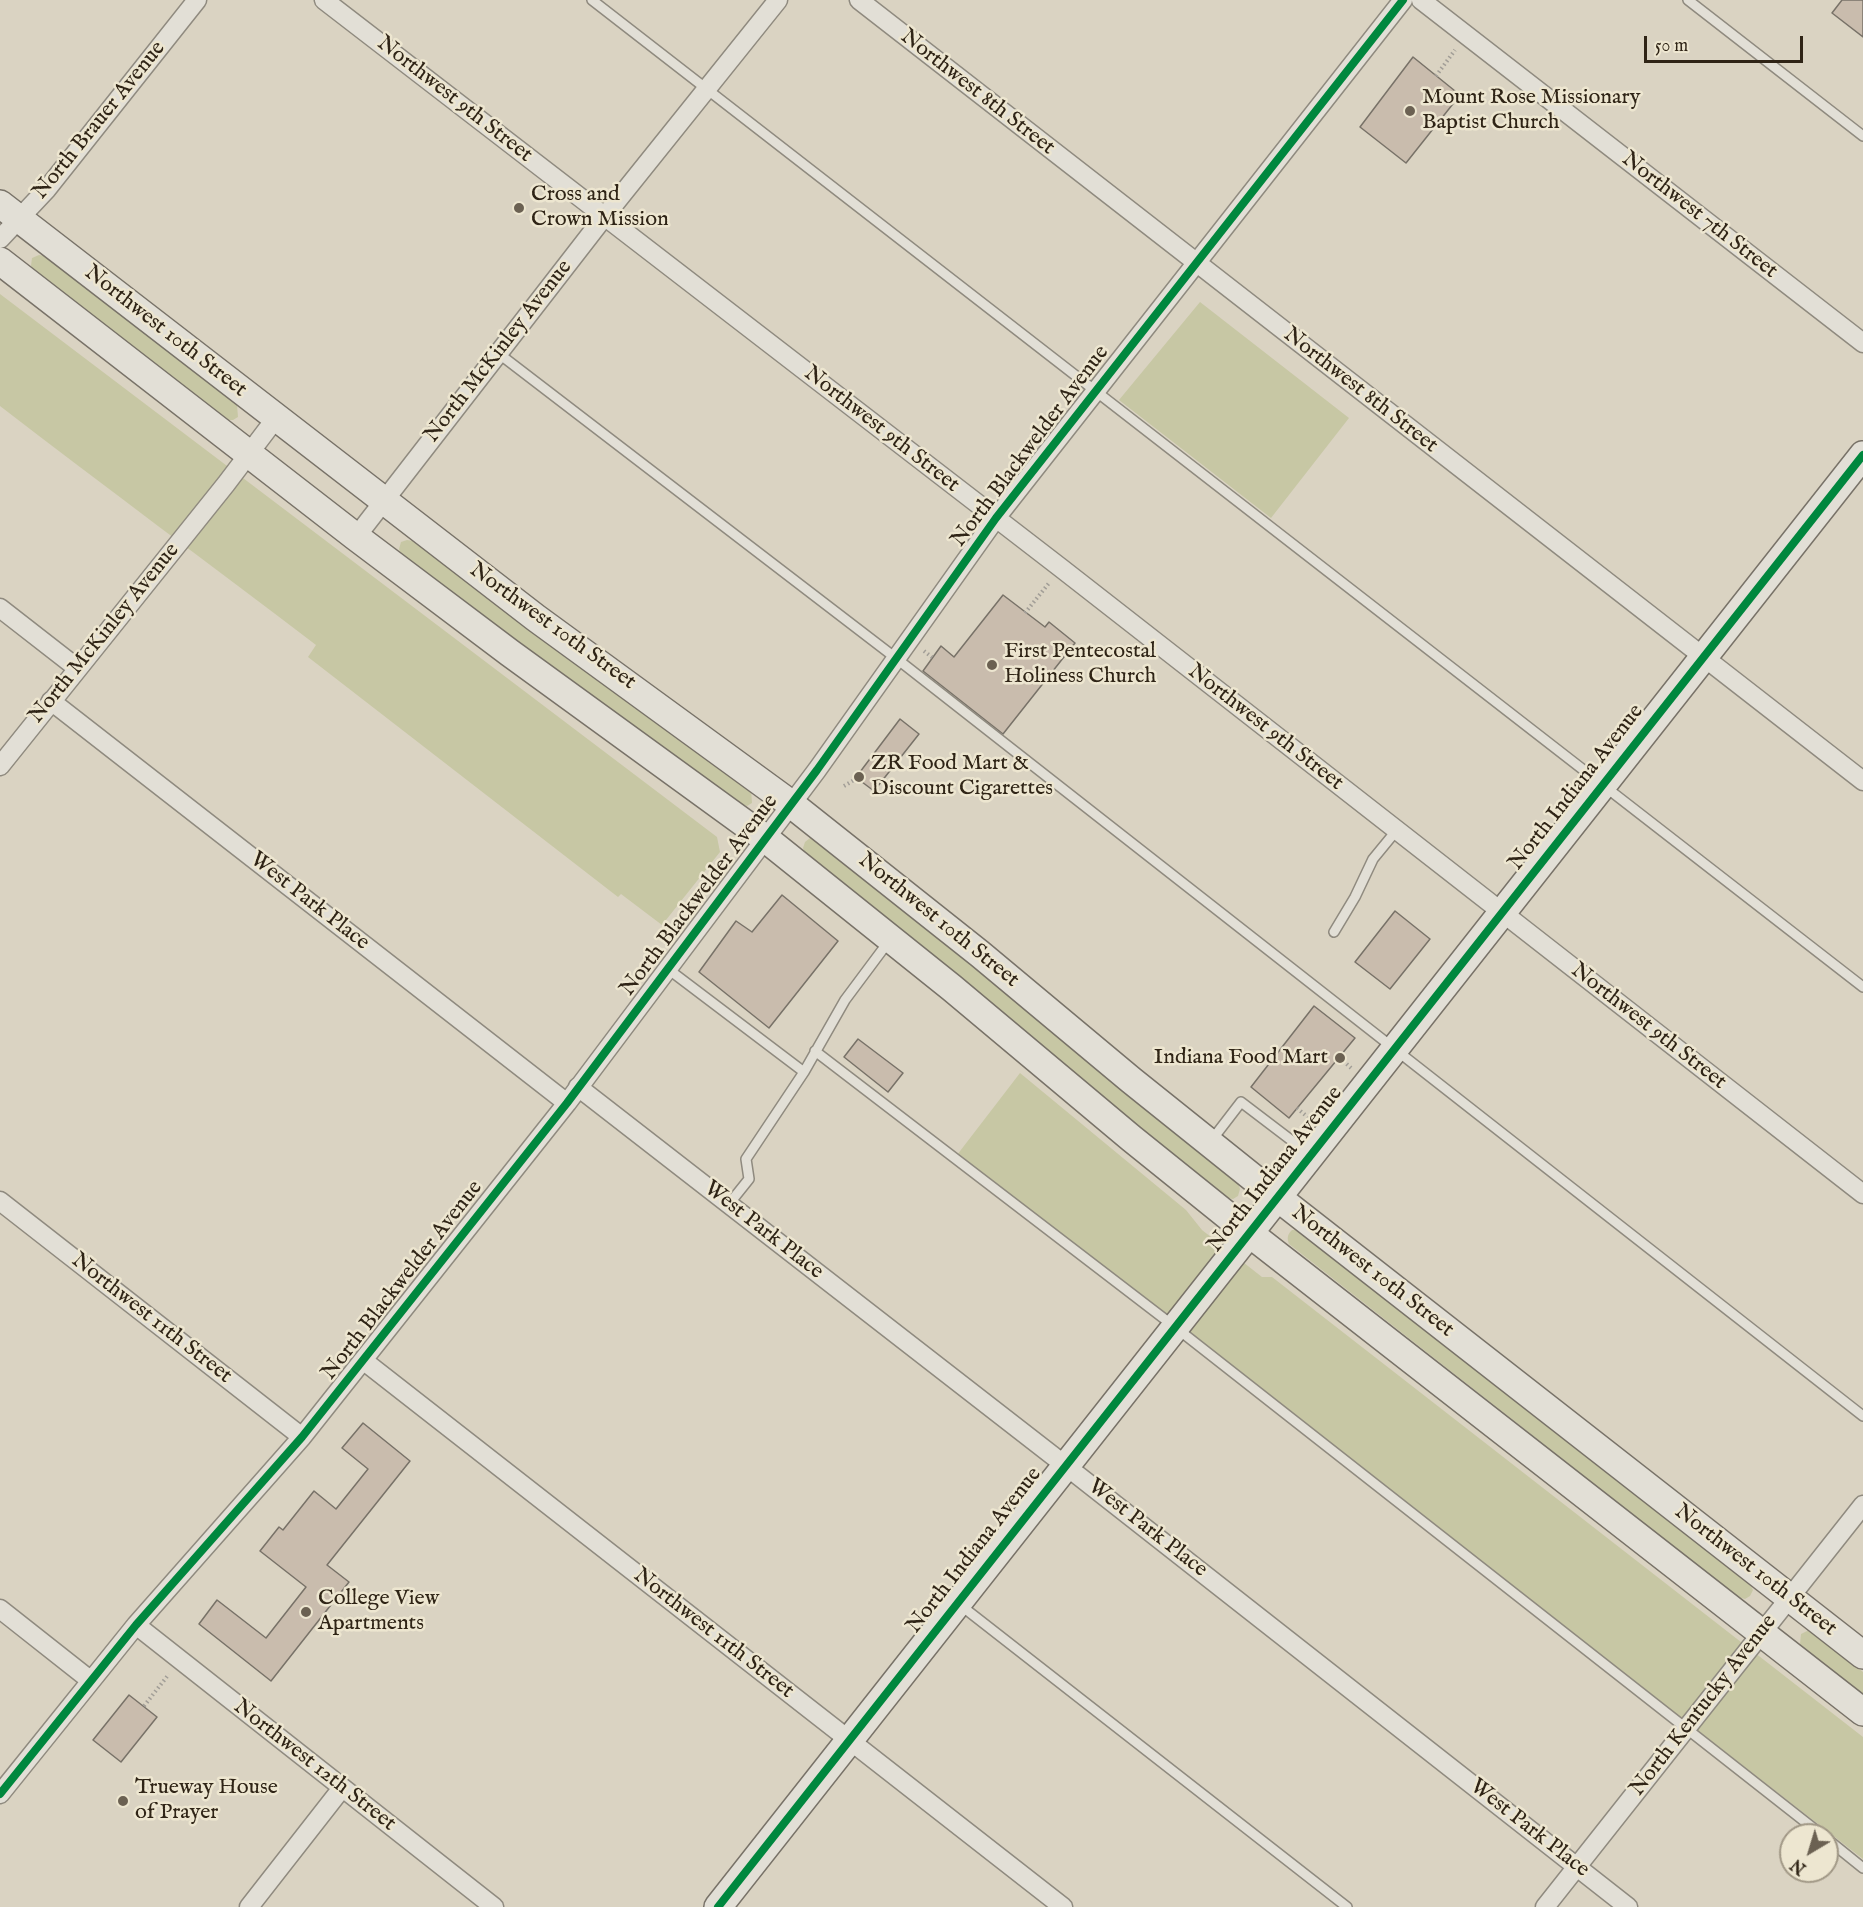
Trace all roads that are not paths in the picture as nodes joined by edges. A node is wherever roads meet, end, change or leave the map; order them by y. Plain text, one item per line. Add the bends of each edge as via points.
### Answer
1 (197, 0) edge
2 (324, 0) edge
3 (592, 0) edge
4 (778, 0) edge
5 (859, 0) edge
6 (1404, 0) edge
7 (1421, 0) edge
8 (1688, 0) edge
9 (707, 88) junction
10 (1863, 136) edge
11 (9, 212) edge
12 (604, 217) junction
13 (0, 239) edge
14 (0, 261) edge
15 (1197, 264) junction
16 (1863, 343) edge
17 (498, 353) junction
18 (1095, 391) junction
19 (276, 418) junction
20 (249, 454) junction
21 (1863, 455) edge
22 (384, 500) junction
23 (996, 518) junction
24 (356, 537) junction
25 (0, 608) edge
26 (1704, 656) junction
27 (897, 659) junction
28 (77, 668) junction
29 (51, 701) junction
30 (0, 766) edge
31 (1863, 781) edge
32 (1602, 785) junction
33 (791, 804) junction
34 (1396, 831) junction
35 (766, 839) junction
36 (1501, 913) junction
37 (1334, 932) dead end
38 (891, 939) junction
39 (668, 969) junction
40 (1863, 987) edge
41 (1394, 1049) junction
42 (815, 1051) junction
43 (804, 1072) junction
44 (578, 1087) junction
45 (567, 1103) junction
46 (1209, 1143) junction
47 (1310, 1155) junction
48 (1863, 1194) edge
49 (1277, 1197) junction
50 (0, 1201) edge
51 (729, 1204) junction
52 (1249, 1233) junction
53 (1175, 1327) junction
54 (364, 1361) junction
55 (1863, 1416) edge
56 (302, 1437) junction
57 (1066, 1466) junction
58 (1863, 1505) edge
59 (1790, 1597) junction
60 (958, 1603) junction
61 (0, 1609) edge
62 (135, 1625) junction
63 (1761, 1633) junction
64 (1863, 1655) edge
65 (90, 1680) junction
66 (1863, 1712) edge
67 (1686, 1728) junction
68 (849, 1740) junction
69 (342, 1788) junction
70 (0, 1794) edge
71 (1807, 1823) edge
72 (1839, 1849) edge
73 (1577, 1867) junction
74 (1863, 1868) edge
75 (249, 1907) edge
76 (494, 1907) edge
77 (718, 1907) edge
78 (1063, 1907) edge
79 (1347, 1907) edge
80 (1545, 1907) edge
81 (1628, 1907) edge

1 - 11 street, North Brauer Avenue via 47,189
2 - 12 street, Northwest 9th Street
3 - 9 lane
4 - 9 street, North McKinley Avenue
5 - 15 street, Northwest 8th Street
6 - 15 street, North Blackwelder Avenue
7 - 16 street, Northwest 7th Street
8 - 10 lane
9 - 12 street, North McKinley Avenue
9 - 18 lane
11 - 13 street, North Brauer Avenue
11 - 19 main road, Northwest 10th Street
12 - 17 street, North McKinley Avenue
12 - 23 street, Northwest 9th Street
14 - 20 main road, Northwest 10th Street
15 - 18 street, North Blackwelder Avenue
15 - 26 street, Northwest 8th Street
17 - 22 street, North McKinley Avenue
17 - 27 lane
18 - 23 street, North Blackwelder Avenue
18 - 32 lane
19 - 20 street, North McKinley Avenue
19 - 22 main road, Northwest 10th Street
20 - 24 main road, Northwest 10th Street
20 - 28 street, North McKinley Avenue
21 - 26 main road, North Indiana Avenue
22 - 24 street, North McKinley Avenue
22 - 33 main road, Northwest 10th Street via 536,618
23 - 27 street, North Blackwelder Avenue
23 - 34 street, Northwest 9th Street
24 - 35 main road, Northwest 10th Street
25 - 28 street
26 - 31 street, Northwest 8th Street
26 - 32 main road, North Indiana Avenue
27 - 33 street, North Blackwelder Avenue
27 - 41 lane
28 - 29 street, North McKinley Avenue
29 - 30 street, North McKinley Avenue
29 - 45 street, West Park Place
32 - 36 main road, North Indiana Avenue
32 - 40 lane
33 - 35 street, North Blackwelder Avenue
33 - 46 main road, Northwest 10th Street
34 - 36 street, Northwest 9th Street
34 - 37 lane via 1373,859
35 - 38 main road, Northwest 10th Street
35 - 39 street, North Blackwelder Avenue
36 - 41 main road, North Indiana Avenue
36 - 48 street, Northwest 9th Street
38 - 42 lane via 845,1000
38 - 52 main road, Northwest 10th Street
39 - 43 lane
39 - 44 street, North Blackwelder Avenue
41 - 47 main road, North Indiana Avenue
41 - 55 lane
42 - 43 lane
42 - 53 lane
43 - 51 lane via 746,1159 748,1179
44 - 45 street, North Blackwelder Avenue
44 - 51 street, West Park Place
45 - 54 street, North Blackwelder Avenue
46 - 47 lane via 1241,1102
46 - 49 main road, Northwest 10th Street
47 - 49 main road, North Indiana Avenue
49 - 52 main road, North Indiana Avenue
49 - 59 main road, Northwest 10th Street
50 - 56 street, Northwest 11th Street
51 - 57 street, West Park Place
52 - 53 main road, North Indiana Avenue
52 - 63 main road, Northwest 10th Street
53 - 57 main road, North Indiana Avenue
53 - 67 lane
54 - 56 street, North Blackwelder Avenue
54 - 68 street, Northwest 11th Street
56 - 62 street, North Blackwelder Avenue
57 - 60 main road, North Indiana Avenue
57 - 73 street, West Park Place
58 - 59 street, North Kentucky Avenue
59 - 63 street, North Kentucky Avenue
59 - 64 main road, Northwest 10th Street
60 - 68 main road, North Indiana Avenue
60 - 79 lane
61 - 65 street
62 - 65 street, North Blackwelder Avenue
62 - 69 street, Northwest 12th Street
63 - 66 main road, Northwest 10th Street
63 - 67 street, North Kentucky Avenue
65 - 70 street, North Blackwelder Avenue
67 - 71 lane
67 - 73 street, North Kentucky Avenue
68 - 77 main road, North Indiana Avenue
68 - 78 street, Northwest 11th Street
69 - 75 street
69 - 76 street, Northwest 12th Street
72 - 74 lane
73 - 80 street, North Kentucky Avenue
73 - 81 street, West Park Place

